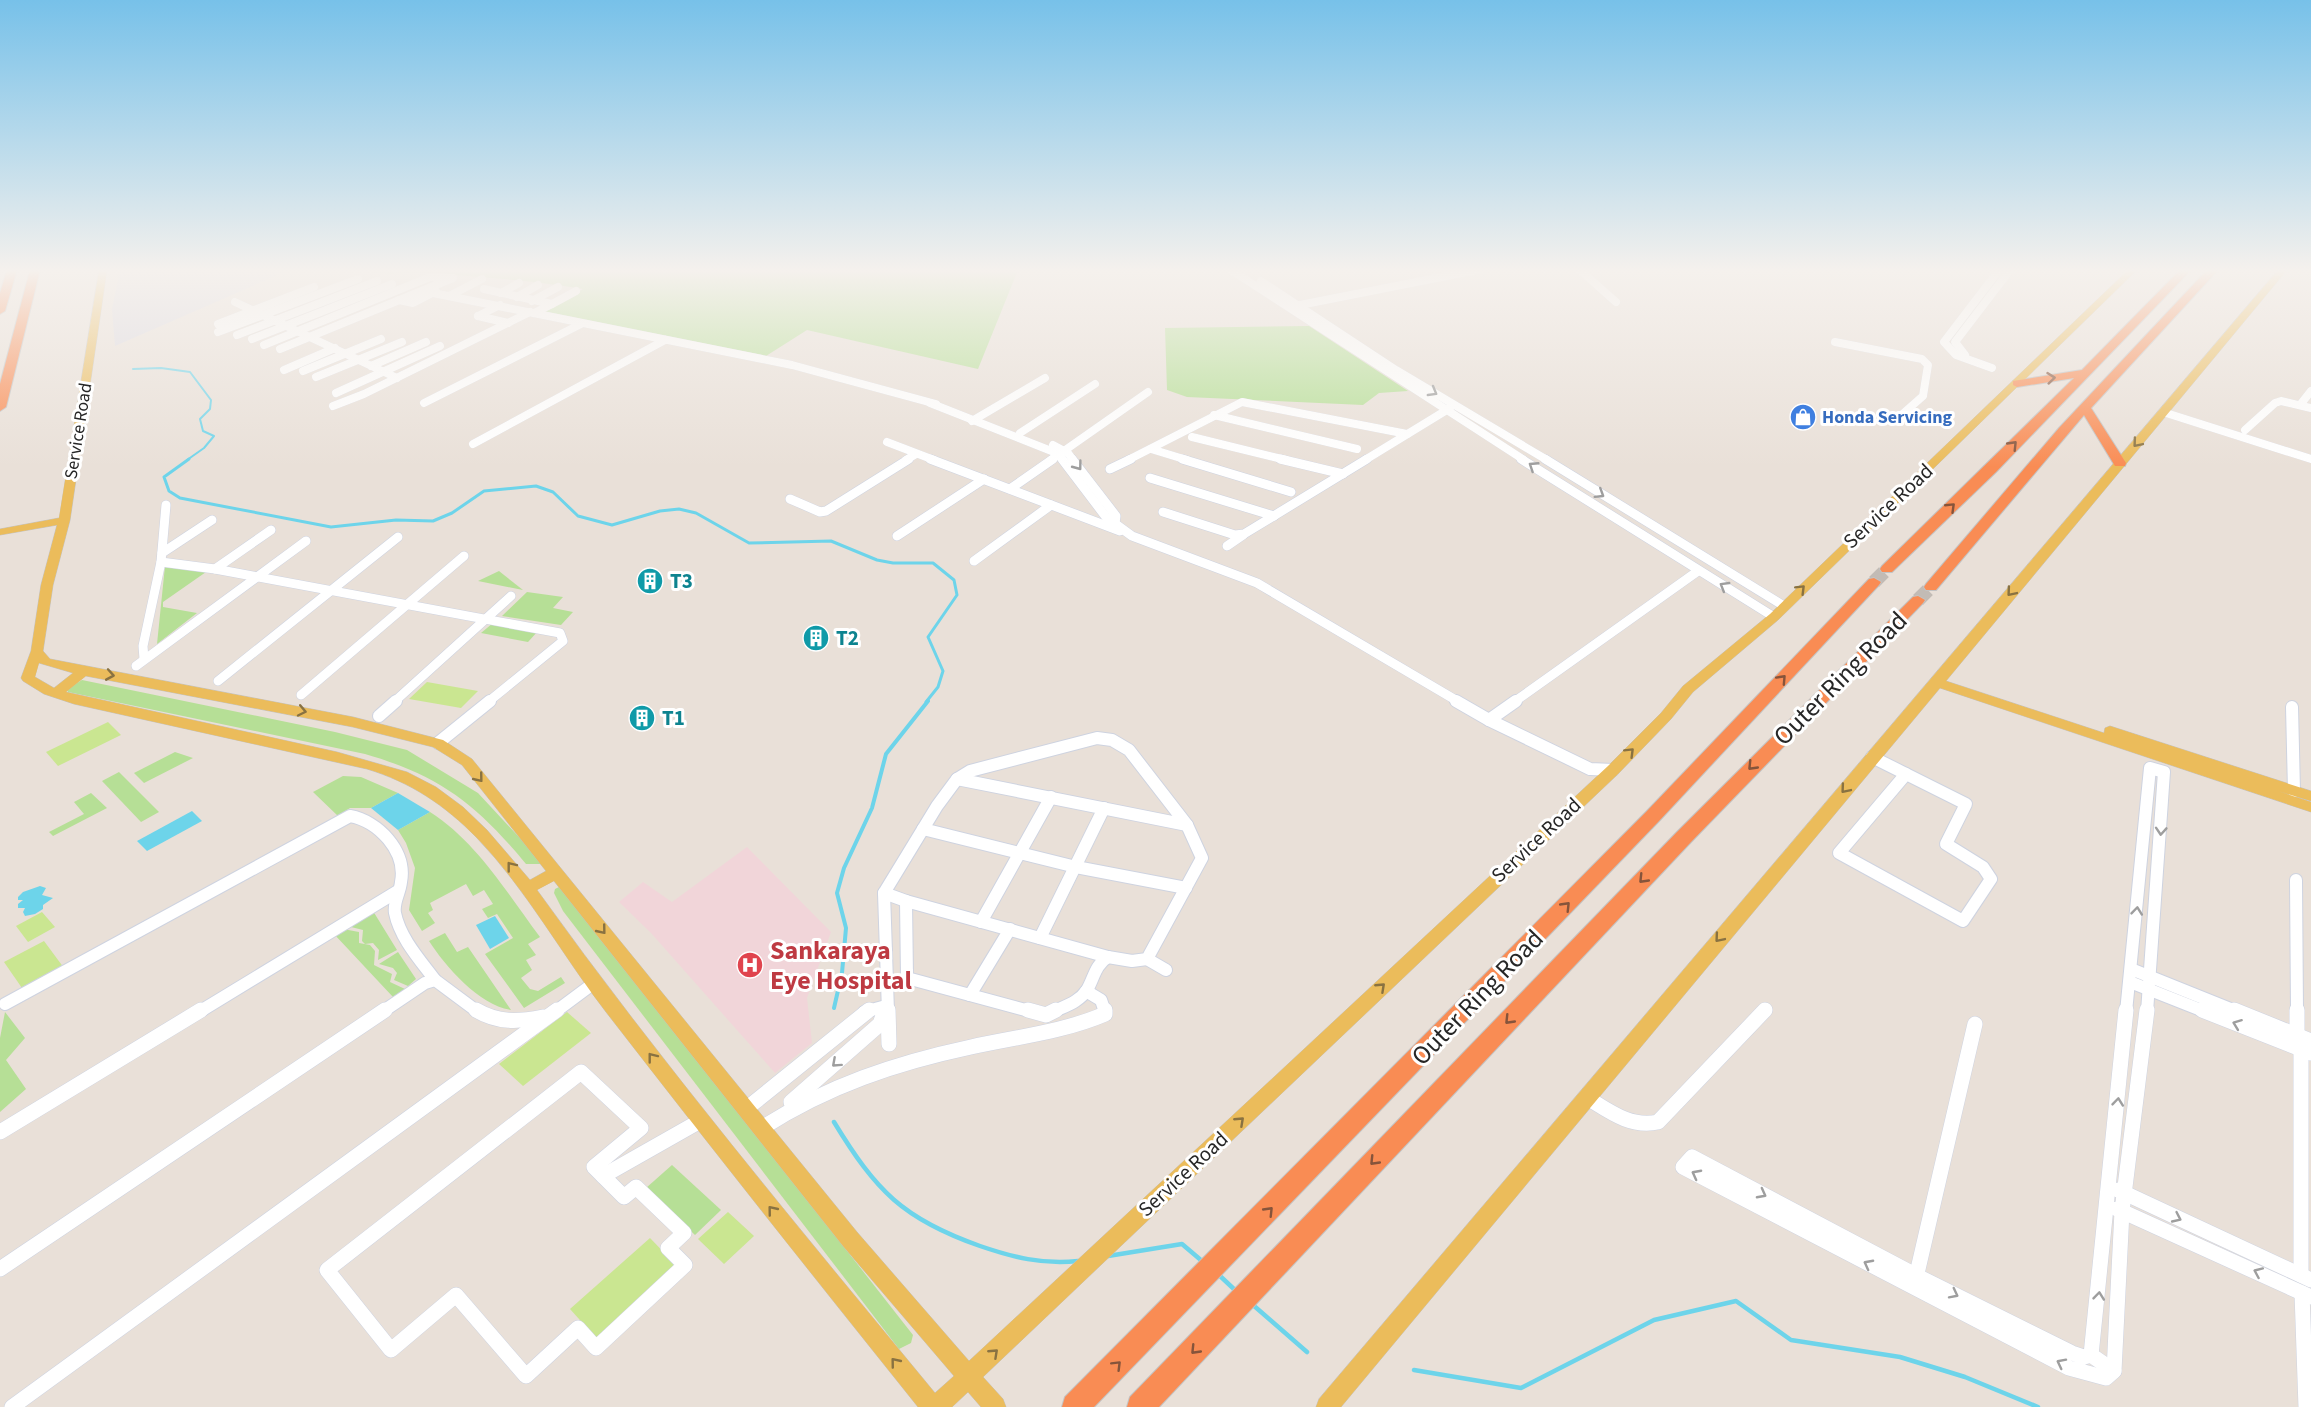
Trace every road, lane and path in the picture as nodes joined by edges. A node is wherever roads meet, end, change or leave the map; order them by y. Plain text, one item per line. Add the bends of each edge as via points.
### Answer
1 (18, 336) edge
2 (93, 336) edge
3 (261, 336) edge
4 (289, 336) edge
5 (311, 336) joint
6 (482, 336) edge
7 (558, 336) edge
8 (642, 336) edge
9 (1331, 336) edge
10 (1344, 336) edge
11 (1960, 336) edge
12 (2066, 336) edge
13 (2121, 336) edge
14 (2152, 336) edge
15 (2228, 336) edge
16 (1946, 337) joint
17 (252, 339) dead end
18 (381, 339) dead end
19 (665, 340) junction
20 (1957, 340) junction
21 (402, 342) dead end
22 (426, 342) dead end
23 (1835, 342) dead end
24 (264, 345) dead end
25 (440, 346) dead end
26 (335, 348) junction
27 (280, 349) dead end
28 (347, 353) junction
29 (359, 359) junction
30 (371, 366) junction
31 (284, 370) dead end
32 (303, 371) dead end
33 (384, 372) junction
34 (2084, 373) junction
35 (316, 377) dead end
36 (397, 378) junction
37 (1045, 378) dead end
38 (2018, 383) junction
39 (1095, 384) dead end
40 (2311, 391) edge
41 (1148, 392) dead end
42 (336, 393) dead end
43 (424, 403) dead end
44 (1457, 405) junction
45 (2300, 405) junction
46 (333, 406) dead end
47 (0, 407) edge
48 (2085, 407) junction
49 (2311, 408) edge
50 (1444, 410) junction
51 (2163, 412) junction
52 (1214, 415) junction
53 (1898, 418) dead end
54 (975, 419) junction
55 (2245, 430) dead end
56 (1020, 433) junction
57 (1407, 434) junction
58 (1192, 437) dead end
59 (887, 442) dead end
60 (473, 444) dead end
61 (1151, 449) junction
62 (1357, 449) dead end
63 (1062, 452) junction
64 (916, 454) junction
65 (2311, 458) edge
66 (2120, 463) junction
67 (1110, 469) dead end
68 (1564, 471) junction
69 (1987, 473) junction
70 (1342, 474) junction
71 (1550, 477) junction
72 (1150, 478) dead end
73 (984, 479) junction
74 (2017, 483) junction
75 (1010, 489) junction
76 (1291, 492) dead end
77 (790, 499) dead end
78 (166, 505) dead end
79 (1051, 505) junction
80 (1163, 512) dead end
81 (1274, 516) junction
82 (64, 520) junction
83 (212, 520) dead end
84 (271, 530) dead end
85 (1660, 531) junction
86 (0, 532) edge
87 (1244, 534) junction
88 (897, 536) dead end
89 (1132, 536) junction
90 (398, 537) dead end
91 (1643, 537) junction
92 (306, 541) dead end
93 (1227, 546) dead end
94 (464, 556) dead end
95 (161, 557) junction
96 (974, 561) dead end
97 (215, 569) junction
98 (1698, 571) junction
99 (258, 577) junction
100 (332, 590) junction
101 (511, 596) dead end
102 (409, 605) junction
103 (1784, 606) junction
104 (1773, 617) junction
105 (486, 619) junction
106 (37, 651) junction
107 (85, 670) junction
108 (1939, 678) junction
109 (218, 681) dead end
110 (57, 693) junction
111 (300, 695) dead end
112 (2292, 707) dead end
113 (379, 716) dead end
114 (1489, 720) junction
115 (438, 743) junction
116 (1872, 757) junction
117 (1612, 770) junction
118 (1906, 774) junction
119 (957, 779) junction
120 (2294, 791) junction
121 (2311, 796) edge
122 (1051, 798) junction
123 (2311, 807) edge
124 (1104, 808) junction
125 (1187, 825) junction
126 (923, 829) junction
127 (1021, 853) junction
128 (1076, 867) junction
129 (556, 873) junction
130 (2296, 880) dead end
131 (528, 888) junction
132 (1186, 888) junction
133 (398, 891) junction
134 (884, 893) junction
135 (906, 901) junction
136 (981, 922) junction
137 (1010, 929) junction
138 (1040, 938) junction
139 (1108, 957) junction
140 (1147, 958) junction
141 (1166, 970) dead end
142 (2131, 976) junction
143 (435, 980) junction
144 (594, 983) junction
145 (2150, 984) junction
146 (1086, 991) junction
147 (970, 995) junction
148 (5, 1004) dead end
149 (886, 1006) junction
150 (1765, 1010) dead end
151 (549, 1015) junction
152 (856, 1019) junction
153 (1975, 1024) dead end
154 (872, 1031) junction
155 (889, 1044) dead end
156 (2305, 1044) edge
157 (1586, 1097) junction
158 (746, 1109) junction
159 (700, 1121) junction
160 (760, 1126) junction
161 (0, 1132) edge
162 (603, 1176) junction
163 (2117, 1190) junction
164 (2115, 1208) junction
165 (0, 1269) edge
166 (1915, 1282) junction
167 (2306, 1286) edge
168 (2091, 1355) junction
169 (2114, 1371) junction
170 (970, 1377) junction
171 (12, 1407) edge
172 (934, 1407) edge
173 (995, 1407) edge
174 (1076, 1407) edge
175 (1140, 1407) edge
176 (1328, 1407) edge
177 (2307, 1407) edge

1 - 47 highway
2 - 82 main road, Service Road
3 - 17 street
4 - 24 street
5 - 26 street
5 - 27 street
6 - 36 street
7 - 43 street
8 - 19 street
9 - 50 street
10 -> 44 street
11 - 20 street
12 - 38 main road, Service Road
13 - 34 highway, Outer Ring Road
14 - 48 highway, Outer Ring Road
15 - 51 main road
16 - 20 street
16 - 20 street via 1945,345 1956,355 1992,368 1993,364 1960,352
18 - 28 street
19 - 54 street via 792,365
19 - 60 street
21 - 29 street
22 - 30 street
23 - 53 street via 1922,359 1928,365 1923,396
25 - 33 street
26 - 28 street
26 - 31 street
28 - 29 street
28 - 32 street
29 - 30 street
29 - 35 street
30 - 33 street
33 - 36 street
33 - 42 street
38 -> 34 highway
69 -> 34 highway, Outer Ring Road
36 - 46 street
37 - 54 street
103 -> 38 main road, Service Road
39 - 56 street
40 - 45 street
41 - 63 street
44 - 50 street
44 - 68 street
45 - 49 street
45 - 55 street via 2275,403
48 - 66 highway
48 - 74 highway, Outer Ring Road
50 - 57 street
71 -> 50 street
51 - 65 street
51 -> 66 main road
52 - 57 street via 1248,401
52 - 61 street
52 - 62 street
54 - 56 street
54 - 63 street
56 - 63 street
57 - 70 street
58 - 70 street
59 - 64 street
61 - 67 street
61 - 76 street
63 - 75 street
63 - 89 street via 1093,500
64 - 73 street
64 - 77 street via 825,511
66 -> 108 main road
68 - 71 street
68 -> 85 street
69 - 74 highway
174 -> 69 highway, Outer Ring Road via 1653,816 1880,576
70 - 81 street
71 - 91 street
72 - 81 street
73 - 75 street
73 - 88 street
74 -> 175 highway, Outer Ring Road via 1925,594 1684,837
75 - 79 street
78 - 95 street
79 - 89 street
79 - 96 street
80 - 87 street via 1235,535
81 - 87 street
82 - 86 main road
82 - 106 main road, Service Road via 47,585
83 - 95 street
84 - 97 street
85 - 91 street
85 - 103 street
87 - 93 street
89 - 114 street via 1257,584
90 - 100 street
91 - 98 street
92 - 99 street
94 - 102 street
95 - 97 street
95 - 99 street via 140,662
97 - 99 street
104 -> 98 street
98 - 114 street
99 - 100 street
100 - 102 street
100 - 109 street
101 - 105 street
102 - 105 street
102 - 111 street
103 - 104 main road, Service Road
117 -> 104 main road, Service Road via 1688,689
105 - 113 street
105 - 115 street via 560,633 563,640
106 - 107 main road via 45,662
106 - 110 main road, Service Road via 27,678
107 - 110 main road
107 -> 115 main road via 287,708
108 - 116 main road
108 - 120 main road
108 - 123 main road
131 -> 110 main road via 477,828 431,791 398,774 350,759
112 - 120 street
114 - 117 street via 1590,770
115 -> 129 main road via 466,762
116 - 118 street
116 -> 157 main road
170 -> 117 main road, Service Road
118 - 118 street via 1839,853 1963,921 1991,879 1983,867 1946,844 1966,804
119 - 122 street
119 - 125 street via 970,771 1082,740 1105,739 1128,750
119 - 126 street
120 - 121 main road
122 - 124 street
122 - 127 street
124 - 125 street
124 - 128 street
125 - 132 street via 1202,858
126 - 127 street
126 - 134 street
127 - 128 street
127 - 136 street
128 - 132 street
128 - 138 street
129 - 131 main road
129 -> 158 main road
130 - 156 street
131 - 144 main road
132 - 140 street
133 - 143 street via 395,915
133 - 148 street via 402,878 388,841 364,817 350,816
133 - 161 street
134 - 135 street
134 - 149 street
135 - 136 street
135 - 147 street via 908,978
136 - 137 street
137 - 138 street
137 - 147 street
138 - 139 street
139 - 140 street via 1132,961
139 - 146 street via 1100,962
140 - 141 street
142 - 145 street
142 -> 145 street via 2150,768 2164,772
163 -> 142 street
143 - 151 street via 489,1019 521,1022
143 - 165 street via 412,990
144 - 151 street
159 -> 144 main road
145 - 156 street
145 - 163 street
146 - 147 street via 1076,1001 1046,1015
146 - 160 street via 1100,998 1105,1014 1045,1033 963,1048 869,1072 824,1089
149 - 152 street via 865,1011
149 - 154 street via 880,1024
149 - 155 street
150 - 157 street via 1658,1122 1646,1126 1629,1122
151 - 171 street
152 - 154 street
152 - 158 street
153 - 166 street
154 -> 160 street
156 - 167 street
157 - 176 main road
158 - 160 main road
159 - 162 street
172 -> 159 main road
160 - 170 main road via 850,1239
162 - 162 street via 594,1167 641,1128 581,1072 327,1270 391,1350 456,1295 526,1376 578,1328 596,1348 685,1265 668,1248 684,1233 636,1187 624,1197
163 - 164 street
163 -> 167 street
167 -> 164 street
168 -> 164 street
164 - 169 street
166 -> 166 street via 1683,1167 1692,1157
166 -> 168 street via 2072,1353
169 -> 166 street via 2106,1378 2069,1368
167 - 177 street
168 - 169 street
170 - 172 main road, Service Road
170 - 173 main road

